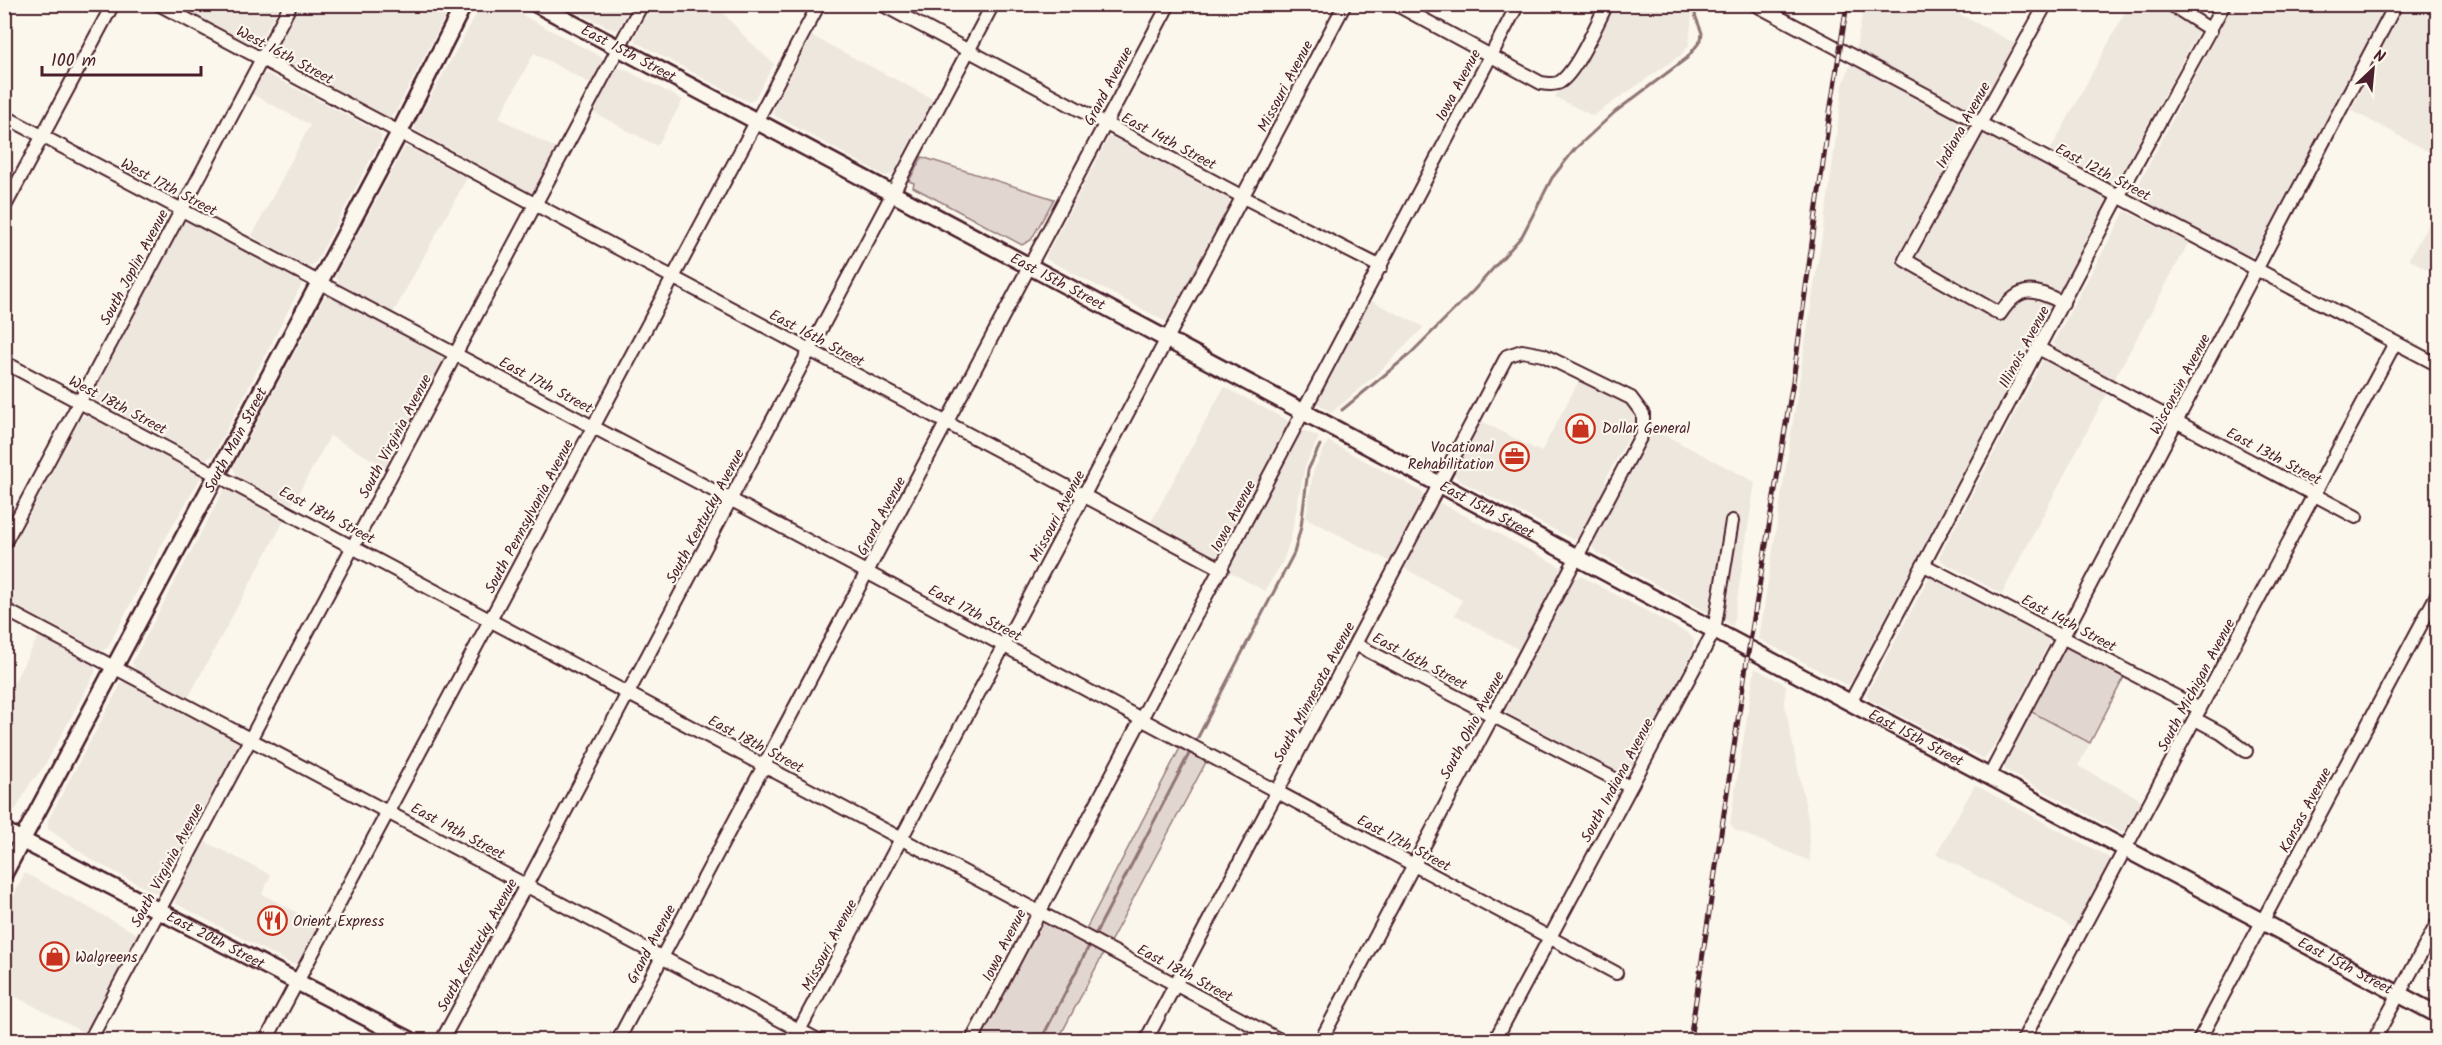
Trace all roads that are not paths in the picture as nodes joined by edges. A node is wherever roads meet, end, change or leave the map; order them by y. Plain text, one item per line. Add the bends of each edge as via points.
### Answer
1 (113, 4) edge
2 (158, 4) edge
3 (291, 4) edge
4 (464, 4) edge
5 (536, 4) edge
6 (642, 4) edge
7 (819, 4) edge
8 (881, 4) edge
9 (993, 4) edge
10 (1169, 4) edge
11 (1345, 4) edge
12 (1395, 4) edge
13 (1518, 4) edge
14 (1607, 4) edge
15 (1754, 4) edge
16 (2046, 4) edge
17 (2170, 4) edge
18 (2224, 4) edge
19 (2396, 4) edge
20 (2211, 30) junction
21 (619, 49) junction
22 (968, 51) junction
23 (1491, 55) junction
24 (261, 60) junction
25 (4, 116) edge
26 (756, 122) junction
27 (1981, 124) junction
28 (1105, 125) junction
29 (399, 133) junction
30 (43, 137) junction
31 (893, 196) junction
32 (1243, 197) junction
33 (2118, 197) junction
34 (535, 205) junction
35 (4, 208) edge
36 (181, 210) junction
37 (1381, 267) junction
38 (1028, 268) junction
39 (2257, 271) junction
40 (672, 278) junction
41 (319, 283) junction
42 (2063, 303) junction
43 (1167, 341) junction
44 (2395, 343) junction
45 (2040, 349) junction
46 (810, 350) junction
47 (456, 354) junction
48 (4, 362) edge
49 (2438, 365) edge
50 (80, 402) junction
51 (1304, 413) junction
52 (2177, 421) junction
53 (1644, 423) joint
54 (946, 424) junction
55 (593, 428) junction
56 (217, 474) junction
57 (1439, 486) junction
58 (2314, 495) junction
59 (1084, 497) junction
60 (731, 500) junction
61 (2356, 517) dead end
62 (1732, 521) dead end
63 (4, 544) edge
64 (354, 546) junction
65 (1577, 559) junction
66 (1924, 565) junction
67 (1222, 570) junction
68 (868, 573) junction
69 (2438, 593) edge
70 (4, 609) edge
71 (491, 619) junction
72 (1714, 631) junction
73 (2063, 637) junction
74 (1355, 644) junction
75 (1006, 646) junction
76 (114, 666) junction
77 (628, 693) junction
78 (1850, 703) junction
79 (2197, 714) junction
80 (1493, 716) junction
81 (1142, 719) junction
82 (252, 739) junction
83 (2246, 751) dead end
84 (764, 765) junction
85 (1989, 777) junction
86 (1630, 787) junction
87 (1278, 792) junction
88 (388, 811) junction
89 (4, 831) edge
90 (902, 839) junction
91 (22, 840) junction
92 (2125, 849) junction
93 (1414, 865) junction
94 (4, 874) edge
95 (526, 885) junction
96 (159, 911) junction
97 (1039, 912) junction
98 (2263, 922) junction
99 (2438, 922) edge
100 (1550, 938) junction
101 (662, 957) junction
102 (1616, 973) dead end
103 (297, 982) junction
104 (1175, 985) junction
105 (2399, 995) junction
106 (2438, 1016) edge
107 (797, 1036) edge
108 (90, 1041) edge
109 (266, 1041) edge
110 (410, 1041) edge
111 (441, 1041) edge
112 (618, 1041) edge
113 (818, 1041) edge
114 (972, 1041) edge
115 (1146, 1041) edge
116 (1280, 1041) edge
117 (1321, 1041) edge
118 (1495, 1041) edge
119 (2023, 1041) edge
120 (2199, 1041) edge
121 (2374, 1041) edge

1 - 30 street
2 - 24 street, West 16th Street
3 - 24 street, South Joplin Avenue
4 - 29 main road, South Main Street
5 - 21 main road, East 15th Street
6 - 21 street, South Virginia Avenue
7 - 26 street, South Pennsylvania Avenue
8 - 22 street, East 14th Street
9 - 22 street, South Kentucky Avenue
10 - 28 street, Grand Avenue
11 - 32 street, Missouri Avenue
12 - 23 street
13 - 23 street, Iowa Avenue
14 - 23 street via 1568,75 1558,84 1541,83
15 - 27 street, East 12th Street
16 - 27 street, Indiana Avenue
17 - 20 street
18 - 20 street, Illinois Avenue
19 - 39 street, Wisconsin Avenue
20 - 33 street, Illinois Avenue
21 - 26 main road, East 15th Street
21 - 34 street, South Virginia Avenue
22 - 28 street, East 14th Street
22 - 31 street, South Kentucky Avenue
23 - 37 street, Iowa Avenue
24 - 29 street, West 16th Street
24 - 36 street, South Joplin Avenue
25 - 30 street, West 17th Street
26 - 31 main road, East 15th Street
26 - 40 street, South Pennsylvania Avenue
27 - 33 street, East 12th Street
27 - 42 street, Indiana Avenue via 1905,260 2000,314 2013,297 2029,291
28 - 32 street, East 14th Street
28 - 38 street, Grand Avenue
29 - 34 street, East 16th Street
29 - 41 main road, South Main Street
30 - 35 street
30 - 36 street, West 17th Street
31 - 38 main road, East 15th Street
31 - 46 street, South Kentucky Avenue
32 - 37 street, East 14th Street
32 - 43 street, Missouri Avenue
33 - 39 street, East 12th Street
33 - 42 street, Illinois Avenue
34 - 40 street, East 16th Street
34 - 47 street, South Virginia Avenue
36 - 41 street, West 17th Street
36 - 50 street, South Joplin Avenue
37 - 51 street, Iowa Avenue
38 - 43 main road, East 15th Street
38 - 54 street, Grand Avenue
39 - 44 street, East 12th Street
39 - 52 street, Wisconsin Avenue
40 - 46 street, East 16th Street
40 - 55 street, South Pennsylvania Avenue
41 - 47 street, East 17th Street
41 - 56 main road, South Main Street
42 - 45 street, Illinois Avenue
43 - 51 main road, East 15th Street
43 - 59 street, Missouri Avenue
44 - 49 street, East 12th Street
44 - 58 street, South Michigan Avenue
45 - 52 street, East 13th Street
45 - 66 street, Illinois Avenue
46 - 54 street, East 16th Street
46 - 60 street, South Kentucky Avenue
47 - 55 street, East 17th Street
47 - 64 street, South Virginia Avenue
48 - 50 street, West 18th Street
50 - 56 street, West 18th Street
50 - 63 street, South Joplin Avenue
51 - 57 main road, East 15th Street
51 - 67 street, Iowa Avenue
52 - 58 street, East 13th Street
52 - 73 street, Wisconsin Avenue
53 - 57 street, South Minnesota Avenue via 1641,409 1631,398 1542,355 1522,351 1508,356
53 - 65 street, South Ohio Avenue via 1639,441
54 - 59 street, East 16th Street
54 - 68 street, Grand Avenue
55 - 60 street, East 17th Street
55 - 71 street, South Pennsylvania Avenue
56 - 64 street, East 18th Street
56 - 76 main road, South Main Street
57 - 65 main road, East 15th Street
57 - 74 street, South Minnesota Avenue
58 - 61 street, East 13th Street
58 - 79 street, South Michigan Avenue
59 - 67 street, East 16th Street
59 - 75 street, Missouri Avenue
60 - 68 street, East 17th Street
60 - 77 street, South Kentucky Avenue
62 - 72 street, South Indiana Avenue
64 - 71 street, East 18th Street
64 - 82 street, South Virginia Avenue
65 - 72 main road, East 15th Street
65 - 80 street, South Ohio Avenue
66 - 73 street, East 14th Street
66 - 78 street, Illinois Avenue
67 - 81 street, Iowa Avenue
68 - 75 street, East 17th Street
68 - 84 street, Grand Avenue
69 - 98 street, Kansas Avenue
70 - 76 street, East 19th Street
71 - 77 street, East 18th Street
71 - 88 street, South Pennsylvania Avenue
72 - 78 main road, East 15th Street
72 - 86 street, South Indiana Avenue
73 - 79 street, East 14th Street
73 - 85 street, Wisconsin Avenue
74 - 80 street, East 16th Street
74 - 87 street, South Minnesota Avenue
75 - 81 street, East 17th Street
75 - 90 street, Missouri Avenue
76 - 82 street, East 19th Street
76 - 91 main road, South Main Street
77 - 84 street, East 18th Street
77 - 95 street, South Kentucky Avenue
78 - 85 main road, East 15th Street
79 - 83 street, East 14th Street
79 - 92 street, South Michigan Avenue
80 - 86 street, East 16th Street
80 - 93 street, South Ohio Avenue
81 - 87 street, East 17th Street
81 - 97 street, Iowa Avenue
82 - 88 street, East 19th Street
82 - 96 street, South Virginia Avenue
84 - 90 street, East 18th Street
84 - 101 street, Grand Avenue
85 - 92 main road, East 15th Street
86 - 100 street, South Indiana Avenue
87 - 93 street, East 17th Street
87 - 104 street, South Minnesota Avenue
88 - 95 street, East 19th Street
88 - 103 street, South Pennsylvania Avenue
89 - 91 main road, East 20th Street
90 - 97 street, East 18th Street
90 - 107 street, Missouri Avenue
91 - 94 main road, South Main Street
91 - 96 main road, East 20th Street
92 - 98 main road, East 15th Street
92 - 119 street, South Michigan Avenue
93 - 100 street, East 17th Street
93 - 117 street, South Ohio Avenue
95 - 101 street, East 19th Street
95 - 111 street, South Kentucky Avenue
96 - 103 main road, East 20th Street
96 - 108 street, South Virginia Avenue
97 - 104 street, East 18th Street
97 - 114 street, Iowa Avenue
98 - 105 main road, East 15th Street
98 - 120 street, Kansas Avenue
99 - 105 street
100 - 102 street, East 17th Street
100 - 118 street, South Indiana Avenue
101 - 107 street, East 19th Street
101 - 112 street, Grand Avenue
103 - 109 street, South Pennsylvania Avenue
103 - 110 main road, East 20th Street
104 - 115 street, South Minnesota Avenue
104 - 116 street, East 18th Street
105 - 106 main road, East 15th Street
105 - 121 street
107 - 113 street, East 19th Street

